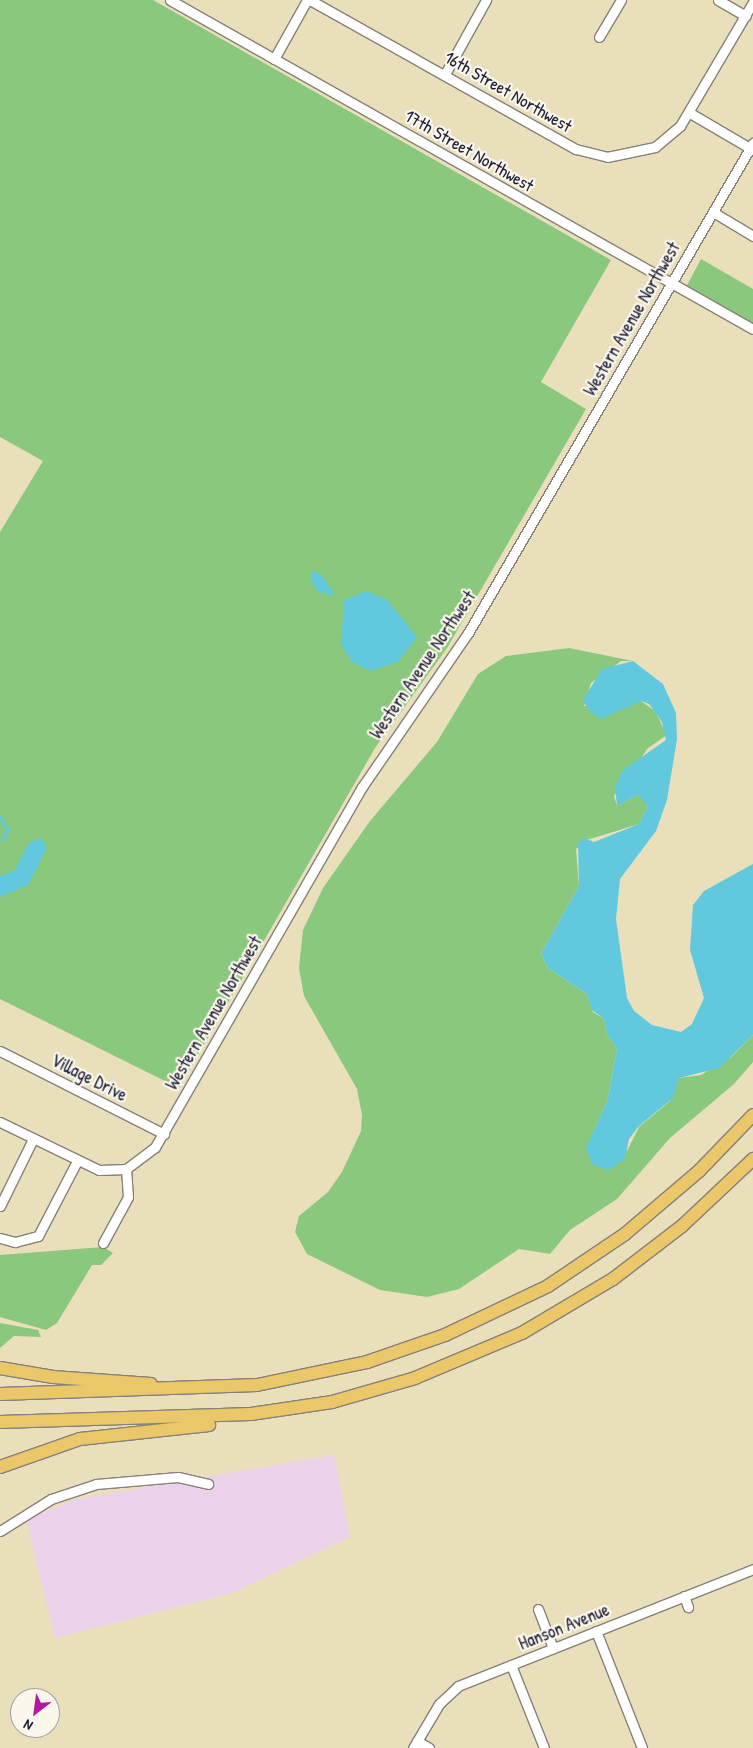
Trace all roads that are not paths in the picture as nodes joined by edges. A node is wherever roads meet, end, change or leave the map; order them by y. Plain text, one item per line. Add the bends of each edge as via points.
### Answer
1 (170, 0) edge
2 (309, 0) edge
3 (486, 0) edge
4 (621, 0) edge
5 (718, 0) edge
6 (753, 2) edge
7 (746, 16) junction
8 (599, 37) dead end
9 (274, 59) junction
10 (445, 74) junction
11 (690, 113) junction
12 (752, 147) edge
13 (713, 212) junction
14 (753, 236) edge
15 (672, 284) junction
16 (753, 329) edge
17 (0, 1051) edge
18 (753, 1114) edge
19 (0, 1122) edge
20 (164, 1134) junction
21 (33, 1139) junction
22 (753, 1159) edge
23 (77, 1161) junction
24 (126, 1169) junction
25 (0, 1206) edge
26 (0, 1238) edge
27 (103, 1244) dead end
28 (0, 1368) edge
29 (231, 1387) junction
30 (0, 1394) edge
31 (332, 1402) junction
32 (0, 1422) edge
33 (0, 1467) edge
34 (208, 1484) dead end
35 (0, 1531) edge
36 (753, 1569) edge
37 (684, 1596) junction
38 (688, 1608) dead end
39 (538, 1609) dead end
40 (596, 1631) junction
41 (553, 1648) junction
42 (511, 1665) junction
43 (415, 1744) edge
44 (429, 1748) edge
45 (544, 1748) edge
46 (642, 1748) edge

1 - 9 street, 17th Street Northwest
2 - 9 street
2 - 10 street, 16th Street Northwest
3 - 10 street
4 - 8 street
5 - 7 street
6 - 7 street, 16th Street Northwest
7 - 11 street, 16th Street Northwest
9 - 15 street, 17th Street Northwest
10 - 11 street, 16th Street Northwest via 576,149 607,157 655,147
11 - 12 street
12 - 13 street, Western Avenue Northwest
13 - 14 street
13 - 15 street, Western Avenue Northwest
15 - 16 street, 17th Street Northwest
15 - 20 street, Western Avenue Northwest via 468,633 362,787
17 - 20 street, Village Drive
18 - 29 highway via 650,1214 576,1268 525,1298 446,1335 367,1362
19 - 21 street
20 - 24 street, Western Avenue Northwest via 147,1157
21 - 23 street
21 - 25 street
22 - 31 highway via 657,1247 552,1317 444,1367
23 - 24 street via 99,1170
23 - 26 street via 38,1236 15,1242
24 - 27 street via 128,1197
28 - 29 highway via 75,1379
29 - 30 highway
31 - 32 highway via 210,1418
31 - 33 highway via 242,1421 80,1438
34 - 35 street via 178,1477 96,1484 51,1499
36 - 37 street, Hanson Avenue
37 - 38 street
37 - 40 street, Hanson Avenue
39 - 41 street
40 - 41 street, Hanson Avenue
40 - 46 street
41 - 42 street, Hanson Avenue
42 - 43 street, Hanson Avenue via 452,1691
42 - 45 street
43 - 44 street

